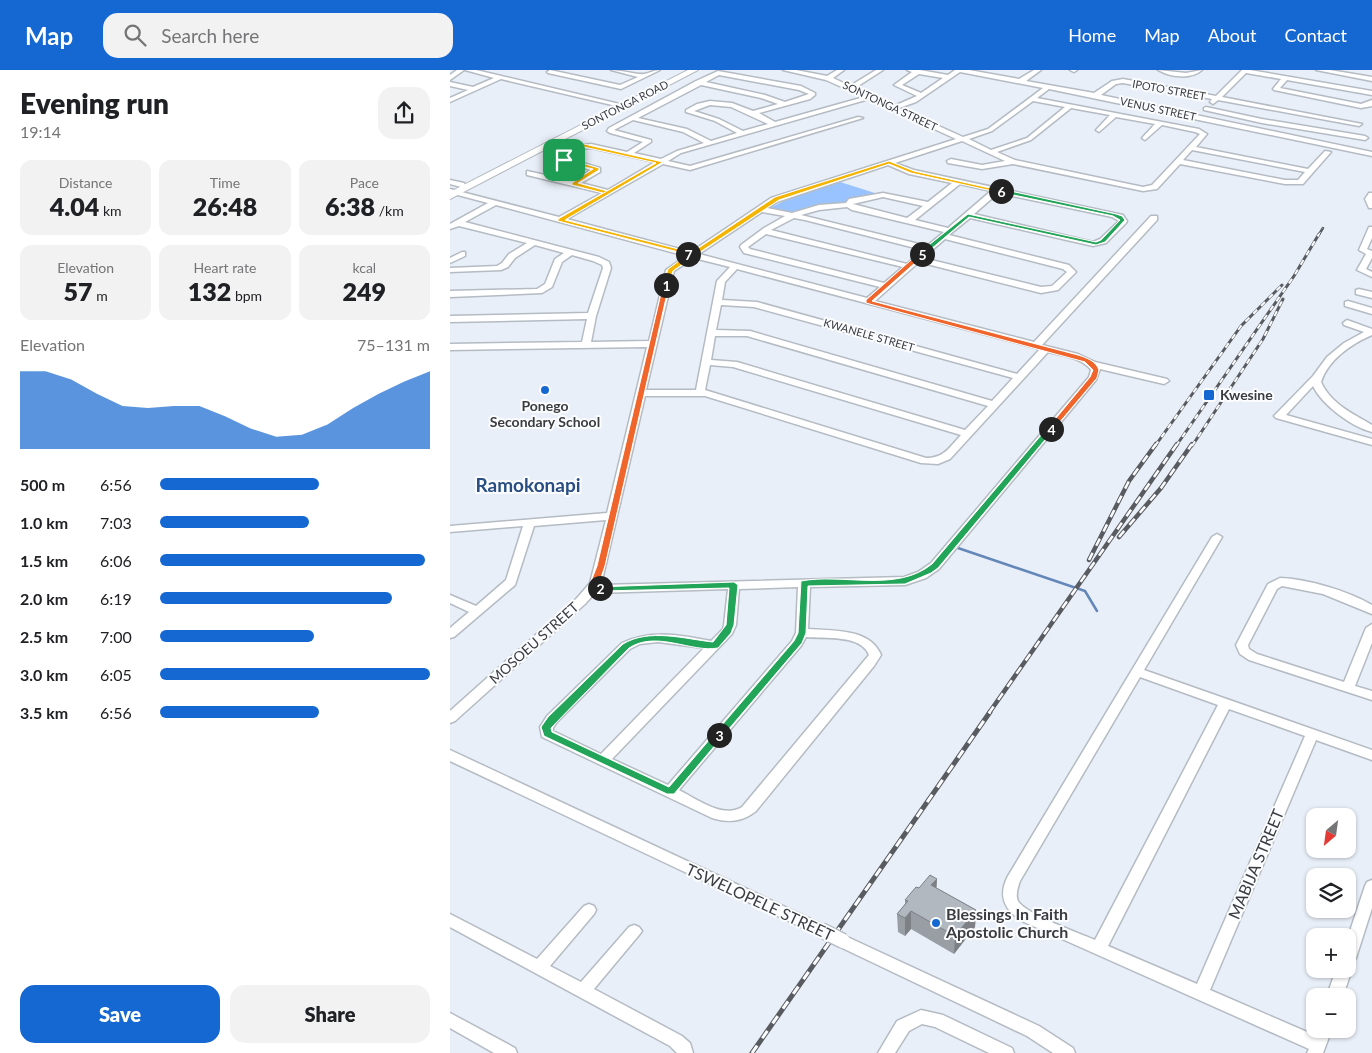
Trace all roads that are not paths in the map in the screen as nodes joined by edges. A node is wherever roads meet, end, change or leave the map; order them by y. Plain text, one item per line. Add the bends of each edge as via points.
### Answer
1 (461, 70) edge
2 (468, 70) edge
3 (614, 70) edge
4 (657, 70) edge
5 (684, 70) edge
6 (694, 70) edge
7 (786, 70) edge
8 (841, 70) edge
9 (880, 70) edge
10 (908, 70) edge
11 (959, 70) edge
12 (1038, 70) edge
13 (1160, 70) edge
14 (1199, 70) edge
15 (1245, 70) edge
16 (1319, 70) edge
17 (552, 71) edge
18 (800, 71) edge
19 (917, 72) junction
20 (542, 76) dead end
21 (644, 76) junction
22 (948, 77) junction
23 (450, 78) edge
24 (499, 78) junction
25 (828, 78) junction
26 (1285, 78) junction
27 (1372, 79) edge
28 (534, 80) dead end
29 (1021, 81) junction
30 (698, 82) junction
31 (450, 84) edge
32 (525, 84) junction
33 (777, 84) junction
34 (1048, 86) junction
35 (851, 88) junction
36 (473, 89) junction
37 (1372, 93) edge
38 (922, 96) junction
39 (1095, 96) junction
40 (870, 97) junction
41 (1217, 98) junction
42 (1032, 99) junction
43 (450, 100) edge
44 (1372, 102) edge
45 (783, 104) junction
46 (622, 105) junction
47 (838, 106) junction
48 (1070, 106) junction
49 (893, 108) junction
50 (1206, 109) junction
51 (753, 113) junction
52 (1115, 114) junction
53 (631, 118) junction
54 (1196, 118) junction
55 (1160, 123) junction
56 (1359, 124) dead end
57 (775, 125) junction
58 (1099, 130) dead end
59 (743, 134) junction
60 (1145, 138) dead end
61 (1365, 138) dead end
62 (963, 139) junction
63 (710, 143) junction
64 (1191, 148) junction
65 (991, 152) junction
66 (1326, 152) dead end
67 (628, 154) junction
68 (1372, 154) edge
69 (952, 161) dead end
70 (1178, 161) junction
71 (661, 162) junction
72 (889, 162) junction
73 (1012, 162) junction
74 (1309, 172) junction
75 (530, 173) dead end
76 (450, 182) edge
77 (958, 182) junction
78 (574, 184) junction
79 (997, 190) junction
80 (453, 191) edge
81 (608, 192) junction
82 (1372, 195) edge
83 (495, 203) junction
84 (848, 204) junction
85 (928, 205) junction
86 (1372, 206) edge
87 (760, 209) junction
88 (968, 215) junction
89 (789, 216) junction
90 (1154, 218) dead end
91 (560, 220) junction
92 (909, 221) junction
93 (458, 222) junction
94 (450, 227) edge
95 (1372, 229) edge
96 (764, 232) junction
97 (945, 234) junction
98 (533, 243) junction
99 (928, 248) junction
100 (570, 253) junction
101 (462, 254) dead end
102 (1371, 254) edge
103 (692, 255) junction
104 (916, 259) junction
105 (450, 260) edge
106 (736, 266) junction
107 (907, 266) junction
108 (450, 270) edge
109 (1372, 274) edge
110 (885, 286) junction
111 (1359, 292) dead end
112 (450, 294) edge
113 (1372, 295) edge
114 (717, 302) junction
115 (868, 302) junction
116 (1348, 304) dead end
117 (1372, 311) edge
118 (592, 316) junction
119 (450, 319) edge
120 (1347, 322) dead end
121 (1372, 332) edge
122 (712, 333) junction
123 (586, 344) junction
124 (652, 344) junction
125 (450, 347) edge
126 (1041, 347) junction
127 (707, 362) junction
128 (1092, 364) junction
129 (1019, 377) junction
130 (1316, 378) junction
131 (1164, 381) dead end
132 (700, 392) junction
133 (642, 393) junction
134 (995, 405) junction
135 (1372, 429) edge
136 (968, 434) junction
137 (1372, 442) edge
138 (612, 516) junction
139 (530, 522) junction
140 (450, 528) edge
141 (1216, 537) dead end
142 (804, 583) junction
143 (734, 585) junction
144 (593, 589) junction
145 (450, 600) edge
146 (1372, 610) edge
147 (478, 611) junction
148 (1372, 628) edge
149 (802, 633) junction
150 (450, 634) edge
151 (715, 646) junction
152 (1138, 672) junction
153 (1348, 688) junction
154 (1372, 696) edge
155 (1225, 704) junction
156 (450, 718) edge
157 (1312, 735) junction
158 (1372, 755) edge
159 (450, 756) edge
160 (603, 760) junction
161 (670, 792) junction
162 (1372, 886) edge
163 (588, 910) dead end
164 (450, 920) edge
165 (634, 931) dead end
166 (1356, 934) edge
167 (1099, 948) junction
168 (539, 967) junction
169 (584, 990) junction
170 (1201, 993) junction
171 (450, 1020) edge
172 (1317, 1049) edge
173 (509, 1053) edge
174 (685, 1053) edge
175 (886, 1053) edge
176 (1006, 1053) edge
177 (1067, 1053) edge

1 - 23 street
2 - 24 street
3 - 21 street
4 - 21 street
5 - 46 main road, SONTONGA ROAD
6 - 46 main road, SONTONGA ROAD
7 - 18 street, SONTONGA STREET
8 - 25 street
9 - 35 street
10 - 19 street
11 - 22 street
11 - 29 street, VENUS STREET
12 - 29 street
13 - 14 street via 1189,75
15 - 26 street
15 - 41 street
16 - 27 street
17 - 20 street
17 - 21 street via 619,87
18 - 25 street, SONTONGA STREET
18 - 33 street
19 - 22 street
19 - 38 street via 897,86
22 - 38 street
24 - 32 street
24 - 36 street
25 - 35 street, SONTONGA STREET
26 - 37 street
26 - 44 street via 1276,89 1360,106
28 - 32 street
29 - 34 street, VENUS STREET
30 - 33 street via 720,72
30 - 45 street via 763,96
30 - 53 street
31 - 36 street
32 - 46 street
33 - 45 street via 801,88 813,94
34 - 39 street, VENUS STREET
34 - 42 street, MOSOEU STREET
35 - 40 street, SONTONGA STREET
36 - 43 street
38 - 49 street
39 - 41 street, IPOTO STREET via 1119,81
39 - 54 street, VENUS STREET
40 - 47 street
40 - 49 street, SONTONGA STREET
41 - 50 street
41 - 56 street, IPOTO STREET
42 - 48 street
42 - 62 street, MOSOEU STREET via 995,127
45 - 51 street
46 - 80 main road, SONTONGA ROAD
47 - 57 street
47 - 71 street via 860,118 694,168
48 - 52 street
48 - 65 street via 1029,139
49 - 62 street, SONTONGA STREET
50 - 54 street
50 - 61 street
51 - 57 street
51 - 59 street via 711,101 688,111 718,120
52 - 55 street
52 - 58 street
53 - 63 street via 685,130
53 - 67 street via 610,130 649,141
54 - 68 street, VENUS STREET
55 - 60 street
55 - 64 street via 1203,132
57 - 59 street
59 - 63 street
62 - 65 street, SONTONGA STREET
62 - 72 street, MOSOEU STREET
63 - 71 street via 679,152
64 - 70 street
64 - 74 street
65 - 73 street, SONTONGA STREET
66 - 74 street
67 - 71 street
67 - 78 street via 584,145 561,156 559,158 597,169
69 - 73 street via 982,167
70 - 73 street via 1148,190
70 - 74 street via 1291,183 1300,182
71 - 81 street
72 - 77 street via 908,171
72 - 87 street, MOSOEU STREET via 780,197
75 - 78 street
76 - 80 street
77 - 79 street
77 - 85 street
78 - 81 street
79 - 88 street
79 - 88 street via 1114,215 1123,220 1096,244
80 - 83 street
81 - 91 street
82 - 86 street via 1369,199
83 - 91 street
83 - 93 street
84 - 85 street via 883,195
84 - 89 street via 812,208
84 - 92 street
85 - 92 street
87 - 89 street
87 - 103 street, MOSOEU STREET
88 - 97 street
89 - 96 street
89 - 99 street
90 - 126 street
91 - 103 street
92 - 97 street
93 - 94 street
93 - 98 street
95 - 102 street via 1363,250
96 - 107 street
96 - 110 street via 744,249
97 - 99 street
97 - 104 street via 1066,267 1072,272 1055,288 1041,290
98 - 100 street
98 - 108 street via 498,268
99 - 104 street
100 - 112 street via 558,261 548,287 539,292
100 - 118 street via 600,260 607,266
101 - 105 street
102 - 109 street via 1361,270
103 - 106 street
103 - 124 street, MOSOEU STREET via 669,272
104 - 107 street
106 - 114 street via 722,279
106 - 115 street
107 - 110 street
110 - 115 street
111 - 113 street
114 - 122 street
114 - 129 street, KWANELE STREET via 754,304
115 - 126 street
116 - 117 street
118 - 119 street
118 - 123 street
120 - 121 street
121 - 130 street via 1345,346
122 - 127 street
122 - 134 street via 746,333
123 - 124 street
123 - 125 street
124 - 133 street, MOSOEU STREET
126 - 128 street via 1082,358
126 - 129 street
127 - 132 street
127 - 136 street via 734,364
128 - 131 street
128 - 142 street via 1096,370 1094,378 928,572 905,581
129 - 134 street
130 - 135 street via 1326,399
130 - 137 street via 1279,416
132 - 133 street
132 - 136 street via 930,462 943,460
133 - 138 street, MOSOEU STREET
134 - 136 street
138 - 139 street
138 - 144 street, MOSOEU STREET
139 - 140 street
139 - 147 street via 514,579
141 - 152 street
142 - 143 street
142 - 149 street
143 - 144 street
143 - 151 street via 730,625
144 - 156 street, MOSOEU STREET
145 - 147 street
146 - 153 street via 1299,584 1280,582 1272,587 1242,645 1244,651 1253,657
147 - 150 street
148 - 153 street
149 - 161 street via 798,643
149 - 161 street via 858,639 872,646 875,655 745,812 726,817
151 - 160 street
151 - 160 street via 658,638 633,641 548,724 546,731 552,738
152 - 155 street
152 - 167 street via 1008,893 1013,906 1024,915
153 - 154 street
155 - 157 street
155 - 167 street
157 - 158 street
157 - 170 street, MABIJA STREET
159 - 177 street, TSWELOPELE STREET, bridge via 1033,1031
160 - 161 street
162 - 166 street
163 - 168 street
164 - 168 street
165 - 169 street
167 - 170 street
168 - 169 street
169 - 174 street via 676,1041
170 - 172 street
171 - 173 street
175 - 176 street via 903,1026 921,1017 937,1020

